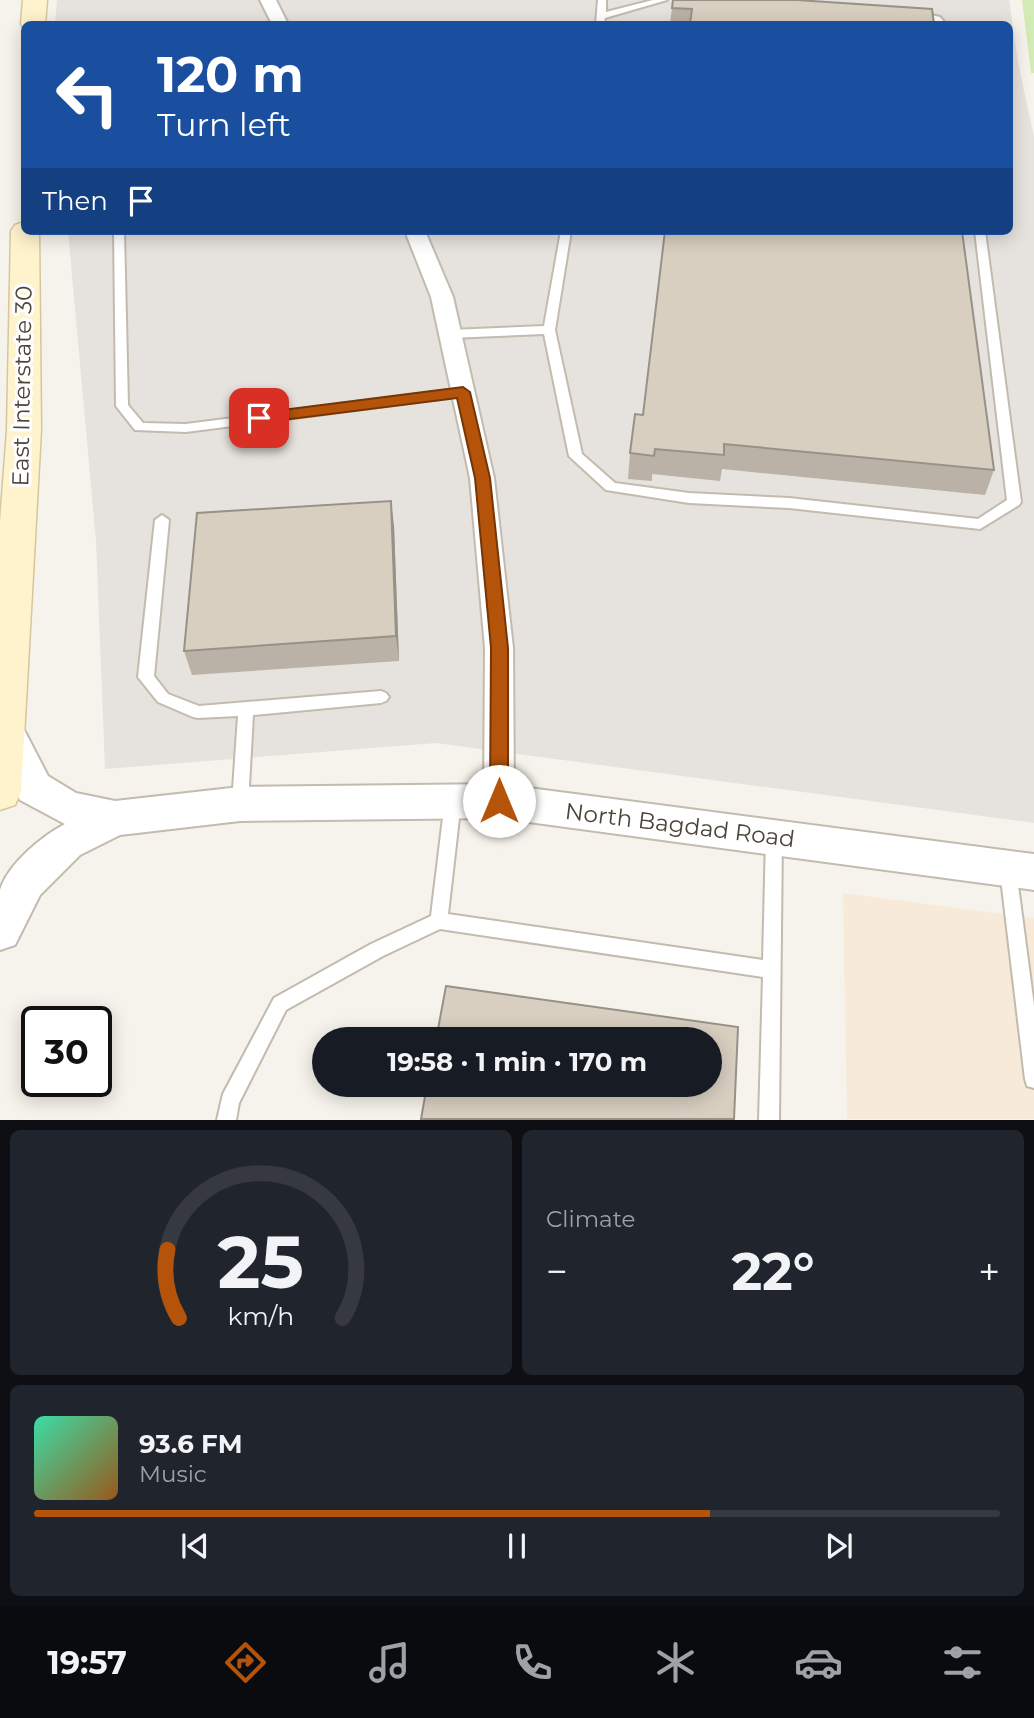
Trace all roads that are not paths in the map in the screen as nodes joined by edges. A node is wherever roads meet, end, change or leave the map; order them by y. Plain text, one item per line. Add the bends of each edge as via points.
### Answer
1 (268, 0) edge
2 (602, 0) edge
3 (663, 0) edge
4 (904, 12) edge
5 (601, 20) edge
6 (278, 21) edge
7 (939, 21) edge
8 (25, 235) edge
9 (119, 235) edge
10 (417, 235) edge
11 (565, 235) edge
12 (981, 235) edge
13 (550, 330) junction
14 (450, 334) junction
15 (463, 392) junction
16 (162, 520) dead end
17 (381, 697) dead end
18 (246, 709) junction
19 (6, 731) junction
20 (0, 792) edge
21 (453, 801) junction
22 (499, 801) junction
23 (240, 804) junction
24 (115, 818) junction
25 (774, 836) junction
26 (1021, 870) edge
27 (439, 920) junction
28 (0, 931) edge
29 (772, 971) junction
30 (1034, 1080) edge
31 (226, 1119) edge
32 (768, 1119) edge

1 - 6 street
2 - 5 lane
3 - 5 lane
4 - 7 lane
8 - 19 main road, East Interstate 30 via 24,430
9 - 15 lane via 122,406 140,427 186,428
10 - 14 street via 442,297
11 - 13 lane
12 - 13 lane via 1014,502 980,524 611,487 576,456
13 - 14 lane
14 - 15 street
15 - 22 street via 482,478 499,648
16 - 18 lane via 146,677 163,698 198,712
17 - 18 lane
18 - 23 lane
19 - 20 main road, East Interstate 30
19 - 24 street, North Bagdad Road via 34,788 68,808
21 - 22 street, North Bagdad Road
21 - 23 street, North Bagdad Road
21 - 27 lane
22 - 25 street, North Bagdad Road
23 - 24 street, North Bagdad Road
24 - 28 street, North Bagdad Road via 66,843 26,882
25 - 26 street, North Bagdad Road
25 - 29 lane
26 - 30 lane
27 - 29 lane
27 - 31 lane via 280,1004 230,1101
29 - 32 lane

